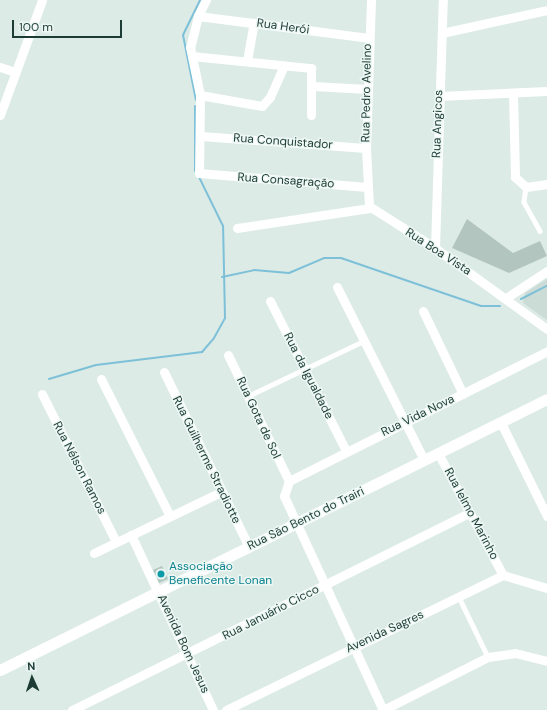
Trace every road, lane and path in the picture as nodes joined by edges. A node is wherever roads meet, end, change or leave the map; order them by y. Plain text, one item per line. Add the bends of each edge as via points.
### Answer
1 (42, 0) edge
2 (206, 0) edge
3 (370, 0) edge
4 (443, 0) edge
5 (547, 10) edge
6 (198, 16) junction
7 (254, 23) junction
8 (442, 34) junction
9 (369, 38) junction
10 (192, 56) junction
11 (247, 61) junction
12 (284, 66) junction
13 (0, 67) edge
14 (15, 72) junction
15 (313, 86) junction
16 (367, 89) junction
17 (547, 91) edge
18 (514, 94) junction
19 (200, 95) junction
20 (439, 96) junction
21 (0, 115) edge
22 (311, 116) dead end
23 (201, 136) junction
24 (366, 148) junction
25 (547, 184) edge
26 (366, 187) junction
27 (526, 187) junction
28 (370, 208) junction
29 (237, 228) dead end
30 (540, 230) dead end
31 (435, 248) junction
32 (547, 271) edge
33 (337, 287) dead end
34 (506, 298) junction
35 (270, 301) dead end
36 (424, 311) dead end
37 (547, 329) edge
38 (364, 341) junction
39 (547, 351) edge
40 (228, 355) dead end
41 (305, 369) junction
42 (164, 372) dead end
43 (101, 379) dead end
44 (42, 394) dead end
45 (463, 394) junction
46 (248, 396) junction
47 (547, 399) edge
48 (405, 422) junction
49 (501, 423) junction
50 (346, 451) junction
51 (438, 453) junction
52 (424, 460) junction
53 (289, 481) junction
54 (221, 492) junction
55 (469, 513) junction
56 (170, 516) junction
57 (547, 516) edge
58 (297, 523) junction
59 (131, 535) junction
60 (116, 542) junction
61 (249, 547) junction
62 (94, 553) dead end
63 (503, 575) junction
64 (324, 586) junction
65 (547, 588) edge
66 (158, 592) junction
67 (460, 597) junction
68 (354, 646) junction
69 (189, 654) junction
70 (488, 658) junction
71 (547, 661) edge
72 (0, 670) edge
73 (72, 710) edge
74 (213, 710) edge
75 (226, 710) edge
76 (383, 710) edge

1 - 14 street
2 - 6 street
3 - 9 street, Rua Pedro Avelino
4 - 8 street, Rua Angicos
5 - 8 street
6 - 7 street, Rua Herói
6 - 10 street via 192,35
7 - 9 street, Rua Herói
7 - 11 street
8 - 20 street, Rua Angicos
9 - 16 street, Rua Pedro Avelino
10 - 11 street
10 - 19 street
11 - 12 street
12 - 15 street via 311,68
12 - 19 street via 270,97 262,106
13 - 14 street
14 - 21 street
15 - 16 street
15 - 22 street
16 - 24 street, Rua Pedro Avelino
17 - 18 street
18 - 20 street
18 - 27 street via 515,177
19 - 23 street
20 - 31 street, Rua Angicos
23 - 24 street, Rua Conquistador
23 - 26 street, Rua Consagração via 198,170 207,176
24 - 26 street, Rua Pedro Avelino
25 - 27 street
26 - 28 street
27 - 30 lane via 524,202
28 - 29 street
28 - 31 street, Rua Boa Vista
31 - 34 street, Rua Boa Vista
32 - 34 street
33 - 38 street
34 - 37 street
35 - 41 street, Rua da Igualdade
36 - 45 street
38 - 41 lane
38 - 48 street
39 - 45 street, Rua Vida Nova
40 - 46 street, Rua Gota de Sol
41 - 46 lane
41 - 50 street, Rua da Igualdade
42 - 54 street, Rua Guilherme Stradiotte
43 - 56 street
44 - 60 street, Rua Nélson Ramos
45 - 48 street, Rua Vida Nova
46 - 53 street, Rua Gota de Sol
47 - 49 street, Rua São Bento do Trairi
48 - 50 street, Rua Vida Nova
48 - 52 street
49 - 51 street, Rua São Bento do Trairi
49 - 57 street
50 - 53 street, Rua Vida Nova
51 - 52 street, Rua São Bento do Trairi
51 - 55 street, Rua Ielmo Marinho
52 - 58 street, Rua São Bento do Trairi
53 - 58 street via 284,493
54 - 56 street
54 - 61 street, Rua Guilherme Stradiotte
55 - 63 street, Rua Ielmo Marinho
55 - 64 street, Rua Januário Cicco
56 - 59 street
58 - 61 street, Rua São Bento do Trairi
58 - 64 street
59 - 60 street
59 - 66 street, Avenida Bom Jesus
60 - 62 street
61 - 66 street, Rua São Bento do Trairi
63 - 65 street
63 - 67 street, Avenida Sagres
64 - 68 street
64 - 69 street, Rua Januário Cicco
66 - 69 street, Avenida Bom Jesus
66 - 72 street, Rua São Bento do Trairi
67 - 68 street, Avenida Sagres
67 - 70 lane
68 - 75 street, Avenida Sagres
68 - 76 street
69 - 73 street, Rua Januário Cicco
69 - 74 street, Avenida Bom Jesus
70 - 71 street via 515,653
70 - 76 street

